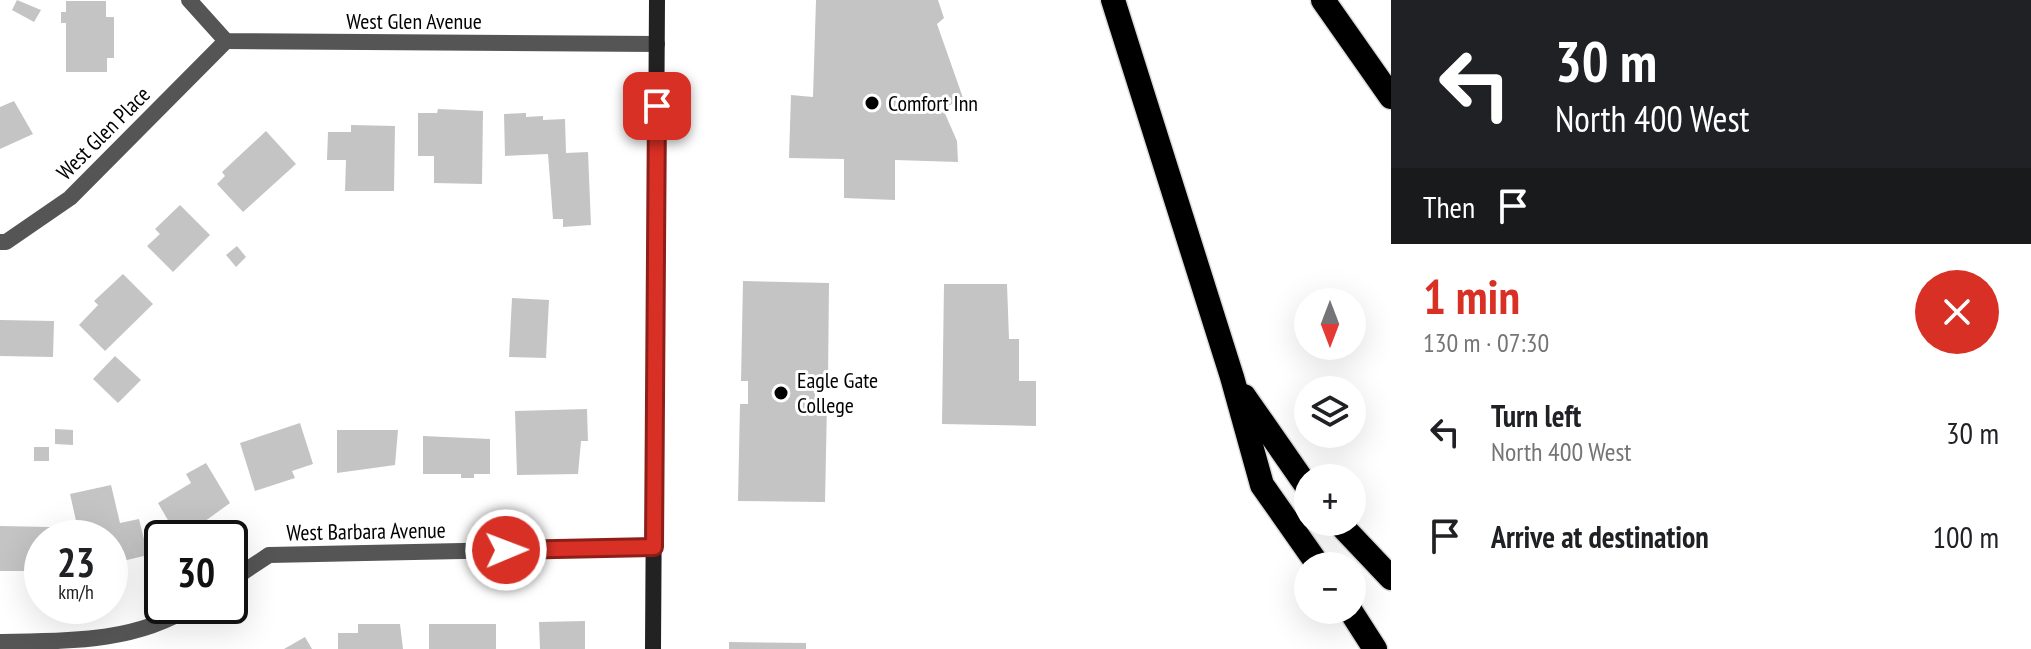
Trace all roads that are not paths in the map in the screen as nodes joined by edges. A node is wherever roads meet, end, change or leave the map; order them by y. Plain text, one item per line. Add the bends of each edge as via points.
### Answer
1 (189, 0) edge
2 (657, 0) edge
3 (1113, 0) edge
4 (1323, 0) edge
5 (226, 41) junction
6 (657, 44) junction
7 (1391, 97) edge
8 (0, 242) edge
9 (1232, 377) junction
10 (1294, 468) edge
11 (1351, 536) edge
12 (654, 547) junction
13 (1309, 552) edge
14 (248, 569) edge
15 (1391, 578) edge
16 (165, 624) edge
17 (1359, 624) edge
18 (0, 642) edge
19 (653, 649) edge
20 (1375, 649) edge

1 - 5 street
2 - 6 street
3 - 9 highway
4 - 7 highway
5 - 6 street, West Glen Avenue
5 - 8 street, West Glen Place via 70,198
6 - 12 street
9 - 10 highway
9 - 13 highway via 1262,485
11 - 15 highway
12 - 14 street, West Barbara Avenue via 269,555
12 - 19 street
16 - 18 street via 83,641
17 - 20 highway

